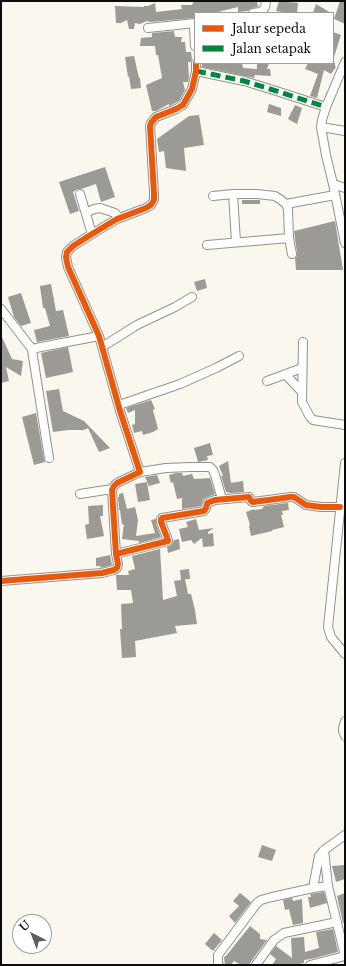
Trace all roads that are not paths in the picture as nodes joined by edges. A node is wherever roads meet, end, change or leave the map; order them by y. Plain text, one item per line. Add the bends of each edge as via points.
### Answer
1 (266, 1) edge
2 (260, 12) edge
3 (194, 23) edge
4 (148, 28) dead end
5 (345, 62) edge
6 (196, 67) edge
7 (343, 74) edge
8 (326, 107) junction
9 (322, 127) junction
10 (345, 131) edge
11 (333, 184) junction
12 (345, 188) edge
13 (80, 194) dead end
14 (233, 194) junction
15 (335, 194) junction
16 (212, 196) dead end
17 (286, 204) junction
18 (86, 213) junction
19 (119, 218) junction
20 (92, 234) junction
21 (289, 238) junction
22 (236, 242) junction
23 (345, 243) edge
24 (207, 244) dead end
25 (292, 254) dead end
26 (192, 297) dead end
27 (1, 309) edge
28 (99, 336) junction
29 (303, 342) dead end
30 (102, 347) junction
31 (32, 349) junction
32 (239, 356) dead end
33 (302, 368) junction
34 (285, 374) junction
35 (268, 381) dead end
36 (302, 392) junction
37 (119, 405) junction
38 (345, 424) edge
39 (50, 458) dead end
40 (345, 463) edge
41 (140, 472) junction
42 (112, 489) junction
43 (80, 494) dead end
44 (222, 499) junction
45 (342, 511) edge
46 (116, 554) junction
47 (1, 582) edge
48 (345, 654) edge
49 (345, 721) edge
50 (345, 736) edge
51 (345, 835) edge
52 (324, 850) junction
53 (328, 886) junction
54 (313, 888) junction
55 (338, 922) junction
56 (345, 956) edge
57 (219, 965) edge
58 (256, 965) edge
59 (310, 965) edge

1 - 2 street
3 - 4 street
5 - 7 street
6 - 8 street
6 - 19 street via 192,88 183,105 156,117 150,126 154,200 146,208
7 - 8 street
8 - 9 street
9 - 10 street
9 - 11 street
11 - 12 street
11 - 15 street
13 - 18 street
14 - 16 street
14 - 17 street via 275,196
14 - 22 street
15 - 17 street
15 - 23 street
17 - 21 street via 289,214
18 - 19 street via 100,208 115,213
18 - 20 street
19 - 20 street
20 - 28 street via 73,246 66,257 68,267
21 - 22 street
21 - 25 street
22 - 24 street
26 - 30 street via 137,325
27 - 31 street
28 - 30 street
28 - 31 street
29 - 33 street
30 - 37 street
31 - 39 street
32 - 37 street via 180,384
33 - 34 street
33 - 36 street
34 - 35 street
34 - 36 street
36 - 38 street via 302,402 310,418
37 - 41 street
40 - 45 street
41 - 42 street via 117,483
41 - 44 street via 166,468 210,467
42 - 43 street
42 - 46 street
44 - 45 street via 249,497 253,502 294,497 306,505
44 - 46 street via 206,503 204,511 162,518 168,541
45 - 48 street via 328,628 331,637
46 - 47 street via 118,564 114,570
49 - 50 street
51 - 52 street
52 - 53 street
52 - 54 street via 319,856
53 - 54 street
53 - 55 street
54 - 57 street via 272,896 257,903 218,955
55 - 56 street
55 - 58 street via 284,933 274,940
56 - 59 street

